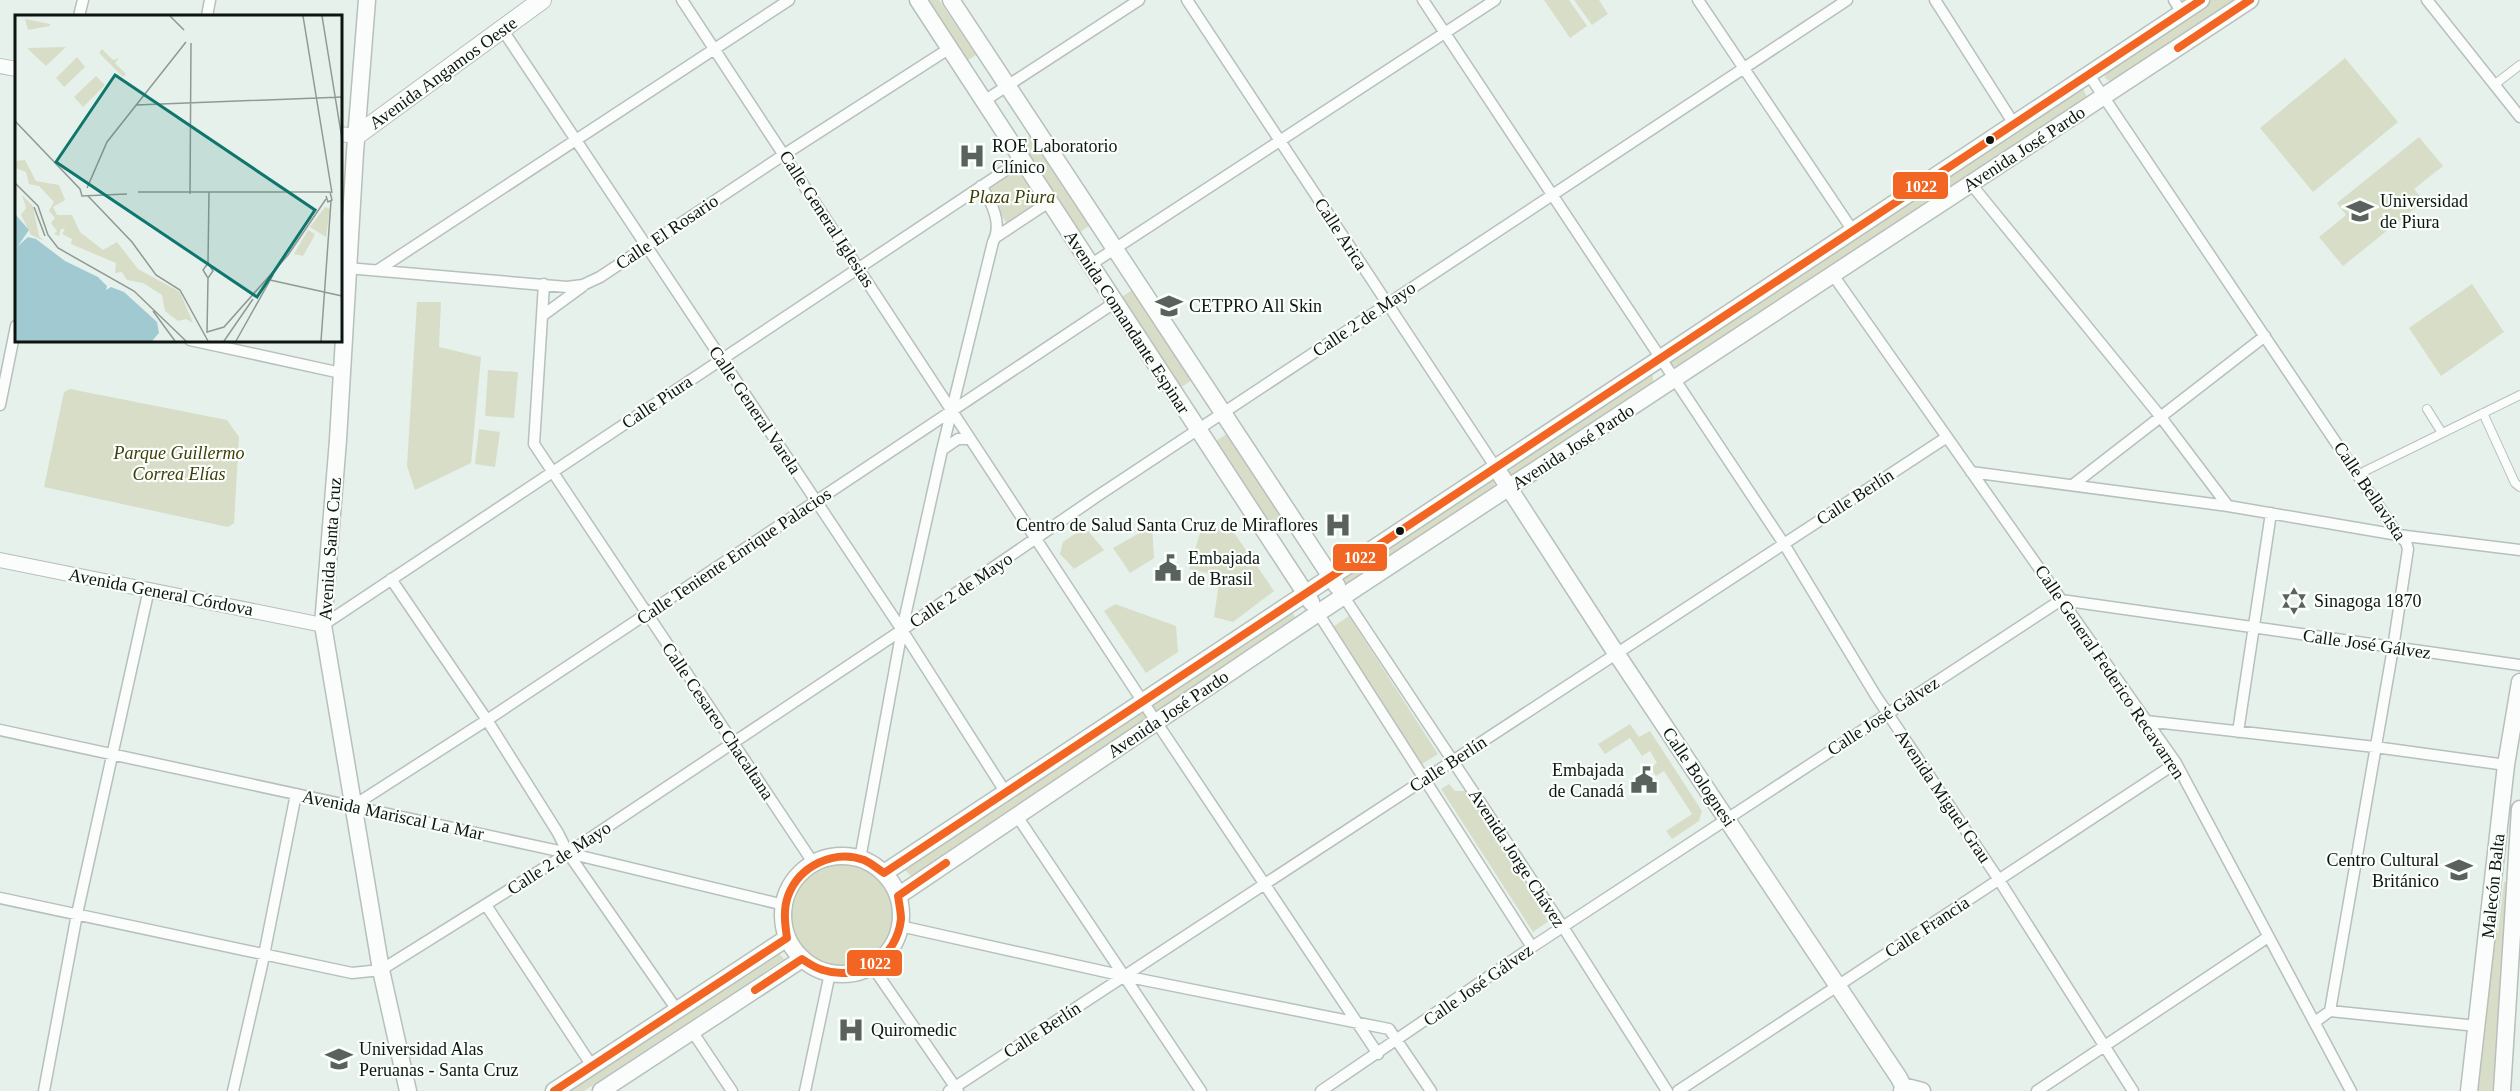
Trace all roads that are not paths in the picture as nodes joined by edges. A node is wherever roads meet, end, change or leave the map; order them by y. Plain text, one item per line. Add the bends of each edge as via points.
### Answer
1 (82, 0) edge
2 (210, 0) edge
3 (367, 0) edge
4 (542, 0) edge
5 (682, 0) edge
6 (789, 0) edge
7 (918, 0) edge
8 (951, 0) edge
9 (1139, 0) edge
10 (1186, 0) edge
11 (1423, 0) edge
12 (1495, 0) edge
13 (1698, 0) edge
14 (1847, 0) edge
15 (1935, 0) edge
16 (2201, 0) edge
17 (2250, 0) edge
18 (2427, 0) edge
19 (2178, 7) edge
20 (79, 15) edge
21 (207, 15) edge
22 (502, 29) junction
23 (1445, 33) junction
24 (950, 48) junction
25 (714, 51) junction
26 (2520, 65) edge
27 (0, 66) edge
28 (15, 69) edge
29 (1744, 69) junction
30 (2089, 75) junction
31 (2494, 85) junction
32 (1008, 86) junction
33 (2104, 96) junction
34 (984, 101) junction
35 (2520, 117) edge
36 (2014, 124) junction
37 (348, 135) edge
38 (576, 141) junction
39 (1280, 141) junction
40 (785, 154) junction
41 (1021, 160) junction
42 (1971, 184) junction
43 (981, 186) junction
44 (1552, 195) junction
45 (1049, 202) junction
46 (1853, 231) junction
47 (996, 237) junction
48 (646, 246) junction
49 (1115, 248) junction
50 (400, 255) junction
51 (1090, 265) junction
52 (859, 267) junction
53 (347, 268) junction
54 (378, 270) junction
55 (399, 272) junction
56 (1833, 275) junction
57 (544, 284) junction
58 (583, 285) junction
59 (1114, 303) junction
60 (1388, 304) junction
61 (542, 316) junction
62 (15, 331) edge
63 (2265, 336) junction
64 (199, 342) edge
65 (722, 359) junction
66 (1661, 359) junction
67 (341, 373) junction
68 (1674, 380) junction
69 (958, 385) junction
70 (2520, 395) edge
71 (970, 399) junction
72 (0, 405) edge
73 (2427, 409) dead end
74 (952, 411) junction
75 (1224, 413) junction
76 (2483, 413) junction
77 (2160, 416) junction
78 (1198, 430) junction
79 (2442, 433) junction
80 (1947, 437) junction
81 (970, 439) junction
82 (942, 450) junction
83 (1496, 468) junction
84 (2365, 471) dead end
85 (1971, 472) junction
86 (551, 473) junction
87 (2074, 484) junction
88 (2520, 487) edge
89 (1510, 489) junction
90 (816, 501) junction
91 (2228, 506) junction
92 (2271, 513) junction
93 (2398, 535) junction
94 (1036, 538) junction
95 (1784, 544) junction
96 (2520, 550) edge
97 (0, 560) edge
98 (1331, 578) junction
99 (391, 579) junction
100 (149, 590) junction
101 (1306, 594) junction
102 (1344, 597) junction
103 (2061, 600) junction
104 (1318, 613) junction
105 (646, 615) junction
106 (323, 625) junction
107 (2254, 628) junction
108 (902, 630) junction
109 (884, 642) junction
110 (2393, 648) junction
111 (898, 651) junction
112 (1617, 654) junction
113 (2520, 665) edge
114 (2520, 681) edge
115 (1143, 702) junction
116 (1887, 714) junction
117 (487, 720) junction
118 (2146, 721) junction
119 (1156, 722) junction
120 (0, 730) edge
121 (2238, 732) junction
122 (733, 743) junction
123 (2375, 747) junction
124 (113, 756) junction
125 (1454, 761) junction
126 (2176, 763) junction
127 (2506, 765) junction
128 (1425, 780) junction
129 (1006, 793) junction
130 (296, 794) junction
131 (353, 806) junction
132 (2520, 809) edge
133 (1017, 816) junction
134 (1727, 819) junction
135 (568, 853) junction
136 (860, 859) junction
137 (814, 864) junction
138 (884, 873) junction
139 (1999, 880) junction
140 (1264, 884) junction
141 (898, 896) junction
142 (0, 898) edge
143 (486, 905) junction
144 (784, 905) junction
145 (77, 914) junction
146 (2520, 915) edge
147 (900, 926) junction
148 (1563, 927) junction
149 (2268, 937) junction
150 (787, 938) junction
151 (1532, 948) junction
152 (265, 953) junction
153 (802, 959) junction
154 (872, 966) junction
155 (381, 970) junction
156 (830, 973) junction
157 (1124, 976) junction
158 (1837, 986) junction
159 (1348, 1009) junction
160 (2517, 1009) edge
161 (677, 1010) junction
162 (2330, 1011) junction
163 (1342, 1021) junction
164 (2315, 1022) junction
165 (1357, 1024) junction
166 (2477, 1026) junction
167 (692, 1031) junction
168 (1397, 1041) junction
169 (2104, 1046) junction
170 (1377, 1054) junction
171 (592, 1066) junction
172 (1903, 1088) edge
173 (604, 1090) edge
174 (954, 1090) edge
175 (44, 1091) edge
176 (233, 1091) edge
177 (408, 1091) edge
178 (554, 1091) edge
179 (732, 1091) edge
180 (805, 1091) edge
181 (1201, 1091) edge
182 (1321, 1091) edge
183 (1431, 1091) edge
184 (1667, 1091) edge
185 (1678, 1091) edge
186 (1922, 1091) edge
187 (2037, 1091) edge
188 (2133, 1091) edge
189 (2351, 1091) edge
190 (2469, 1091) edge
191 (2502, 1091) edge
192 (2508, 1091) edge

1 - 20 street
2 - 21 street
3 - 37 main road, Avenida Santa Cruz
4 - 22 main road, Avenida Angamos Oeste
5 - 25 street, Calle General Iglesias
6 - 25 street
7 - 24 main road, Avenida Comandante Espinar
8 - 32 main road, Avenida Comandante Espinar
9 - 32 street
10 - 39 street, Calle Arica
11 - 23 street, Avenida Miguel Grau
12 - 23 street
13 - 29 street
14 - 29 street, Calle 2 de Mayo
15 - 36 street
16 - 19 main road, Avenida José Pardo
17 - 33 main road, Avenida José Pardo
18 - 31 street
19 - 30 main road, Avenida José Pardo
22 - 37 main road, Avenida Angamos Oeste
22 - 38 street, Calle General Varela
23 - 39 street
23 - 44 street, Avenida Miguel Grau
24 - 34 main road, Avenida Comandante Espinar
24 - 40 street, Calle El Rosario
25 - 38 street
25 - 40 street, Calle General Iglesias
26 - 31 street
27 - 28 street
29 - 44 street, Calle 2 de Mayo
29 - 46 street
30 - 33 street, Calle Bellavista
30 - 36 main road, Avenida José Pardo
31 - 35 street
32 - 34 street
32 - 49 main road, Avenida Comandante Espinar
33 - 42 main road, Avenida José Pardo
33 - 63 street, Calle Bellavista
34 - 41 main road, Avenida Comandante Espinar
36 - 46 main road, Avenida José Pardo
37 - 53 main road, Avenida Santa Cruz
38 - 48 street, Calle General Varela
38 - 50 street
39 - 49 street
39 - 60 street, Calle Arica
40 - 48 street, Calle El Rosario
40 - 52 street, Calle General Iglesias
41 - 43 street, Calle Piura
41 - 45 main road, Avenida Comandante Espinar
42 - 56 main road, Avenida José Pardo
42 - 77 street
43 - 47 street via 994,206
43 - 52 street, Calle Piura
44 - 60 street, Calle 2 de Mayo
44 - 66 street, Avenida Miguel Grau
45 - 47 street
45 - 51 main road, Avenida Comandante Espinar
46 - 66 main road, Avenida José Pardo
47 - 69 street
48 - 58 street, Calle El Rosario
48 - 65 street, Calle General Varela
49 - 51 street
49 - 75 main road, Avenida Comandante Espinar
50 - 54 street
50 - 55 street
51 - 59 main road, Avenida Comandante Espinar
52 - 65 street, Calle Piura
52 - 74 street, Calle General Iglesias
53 - 54 street, Calle El Rosario
53 - 67 main road, Avenida Santa Cruz
54 - 55 street, Calle El Rosario
55 - 57 street, Calle El Rosario
56 - 68 main road, Avenida José Pardo
56 - 80 street, Calle General Federico Recavarren
57 - 58 street, Calle El Rosario
57 - 61 street, Calle Cesareo Chacaltana
58 - 61 street
59 - 71 street, Calle Teniente Enrique Palacios
59 - 78 main road, Avenida Comandante Espinar
60 - 75 street, Calle 2 de Mayo
60 - 83 street, Calle Arica
61 - 86 street, Calle Cesareo Chacaltana via 532,440
62 - 72 street
63 - 77 street
63 - 93 street, Calle Bellavista
64 - 67 street
65 - 86 street, Calle Piura
65 - 90 street, Calle General Varela
66 - 68 street, Avenida Miguel Grau
66 - 83 main road, Avenida José Pardo
67 - 106 main road, Avenida Santa Cruz
68 - 89 main road, Avenida José Pardo
68 - 95 street, Avenida Miguel Grau
69 - 71 street via 961,395
69 - 74 street
70 - 76 street
71 - 74 street, Calle Teniente Enrique Palacios
73 - 79 street
74 - 81 street, Calle General Iglesias
74 - 82 street
74 - 90 street, Calle Teniente Enrique Palacios
75 - 78 street, Calle 2 de Mayo
75 - 98 main road, Avenida Comandante Espinar
76 - 79 street
76 - 88 street
77 - 87 street
77 - 91 street
78 - 94 street, Calle 2 de Mayo
78 - 101 main road, Avenida Comandante Espinar
79 - 84 street
80 - 85 street, Calle General Federico Recavarren
80 - 95 street, Calle Berlín
81 - 82 street via 952,442
81 - 94 street, Calle General Iglesias
82 - 108 street
83 - 89 main road, Calle Bolognesi
83 - 98 main road, Avenida José Pardo
85 - 87 street
85 - 103 street, Calle General Federico Recavarren
86 - 99 street, Calle Piura
86 - 105 street, Calle Cesareo Chacaltana
87 - 91 street
89 - 102 main road, Avenida José Pardo
89 - 112 main road, Calle Bolognesi
90 - 105 street, Calle Teniente Enrique Palacios
90 - 108 street, Calle General Varela
91 - 92 street
92 - 93 street
92 - 107 street
93 - 96 street
93 - 110 street, Calle Bellavista via 2408,549
94 - 108 street, Calle 2 de Mayo
94 - 115 street, Calle General Iglesias
95 - 112 street, Calle Berlín
95 - 116 street, Avenida Miguel Grau
97 - 100 street, Avenida General Córdova
98 - 101 main road, Avenida José Pardo
98 - 102 main road, Avenida Comandante Espinar
99 - 106 street, Calle Piura
99 - 117 street
100 - 106 street, Avenida General Córdova
100 - 124 street
101 - 104 main road, Avenida Comandante Espinar
101 - 115 main road, Avenida José Pardo
102 - 104 main road, Avenida José Pardo
102 - 125 street, Avenida Jorge Chávez
103 - 107 street, Calle José Gálvez
103 - 116 street, Calle José Gálvez
103 - 118 street, Calle General Federico Recavarren
104 - 119 main road, Avenida José Pardo
104 - 128 street, Avenida Jorge Chávez
105 - 117 street, Calle Teniente Enrique Palacios
105 - 122 street, Calle Cesareo Chacaltana
106 - 131 main road, Avenida Santa Cruz
107 - 110 street, Calle José Gálvez
107 - 121 street
108 - 109 street, Calle 2 de Mayo
108 - 111 street
108 - 129 street, Calle General Varela
109 - 111 street, Calle 2 de Mayo via 893,643
109 - 122 street, Calle 2 de Mayo
110 - 113 street, Calle José Gálvez
110 - 123 street, Calle Bellavista
111 - 136 street
112 - 125 street, Calle Berlín
112 - 134 main road, Calle Bolognesi
114 - 127 main road, Malecón Balta
115 - 119 street, Calle General Iglesias
115 - 129 main road, Avenida José Pardo
116 - 134 street, Calle José Gálvez
116 - 139 street, Avenida Miguel Grau
117 - 131 street, Calle Teniente Enrique Palacios
117 - 135 street
118 - 121 street
118 - 126 street, Calle General Federico Recavarren
119 - 133 main road, Avenida José Pardo
119 - 140 street, Calle General Iglesias
120 - 124 street, Avenida Mariscal La Mar
121 - 123 street
122 - 135 street, Calle 2 de Mayo
122 - 137 street, Calle Cesareo Chacaltana
123 - 127 street
123 - 162 street, Calle Bellavista
124 - 130 street, Avenida Mariscal La Mar
124 - 145 street
125 - 128 street, Calle Berlín
125 - 148 street, Avenida Jorge Chávez
126 - 139 street, Calle Francia
126 - 149 street, Calle General Federico Recavarren
127 - 166 main road, Malecón Balta
128 - 140 street, Calle Berlín
128 - 151 street, Avenida Jorge Chávez
129 - 138 main road, Avenida José Pardo
130 - 131 street, Avenida Mariscal La Mar
130 - 152 street
131 - 135 street, Avenida Mariscal La Mar
131 - 155 main road, Avenida Santa Cruz
132 - 191 main road
133 - 141 main road, Avenida José Pardo
133 - 157 street
134 - 148 street, Calle José Gálvez
134 - 158 main road, Calle Bolognesi
135 - 143 street, Calle 2 de Mayo
135 - 144 street, Avenida Mariscal La Mar
135 - 161 street
136 - 137 main road via 833,857
136 - 138 main road
137 - 144 main road via 795,880
138 - 141 main road
139 - 158 street, Calle Francia
139 - 169 street, Avenida Miguel Grau
140 - 157 street, Calle Berlín
140 - 159 street, Calle General Iglesias
141 - 147 main road
142 - 145 street
143 - 155 street, Calle 2 de Mayo
143 - 171 street
144 - 150 main road
145 - 152 street
145 - 175 street
146 - 160 main road
147 - 154 main road via 890,951
147 - 157 street
148 - 151 street, Calle José Gálvez
148 - 184 street, Avenida Jorge Chávez
149 - 164 street, Calle General Federico Recavarren
149 - 169 street
150 - 153 main road
150 - 161 main road
151 - 168 street, Calle José Gálvez
152 - 155 street via 352,973
152 - 176 street
153 - 156 main road
153 - 167 main road
154 - 156 main road via 852,974
154 - 174 street
155 - 177 main road, Avenida Santa Cruz
156 - 180 street
157 - 163 street
157 - 174 street, Calle Berlín
157 - 181 street
158 - 172 main road, Calle Bolognesi
158 - 185 street, Calle Francia
159 - 163 street
159 - 165 street, Calle General Iglesias
160 - 192 main road
161 - 171 main road
162 - 164 street
162 - 166 street
163 - 165 street
164 - 189 street, Calle General Federico Recavarren
165 - 168 street via 1389,1029
165 - 170 street, Calle General Iglesias
166 - 190 main road, Malecón Balta
167 - 173 main road
167 - 179 street
168 - 170 street, Calle José Gálvez
168 - 183 street
169 - 187 street
169 - 188 street, Avenida Miguel Grau
170 - 182 street, Calle José Gálvez
171 - 178 main road
172 - 186 main road, Calle Bolognesi

